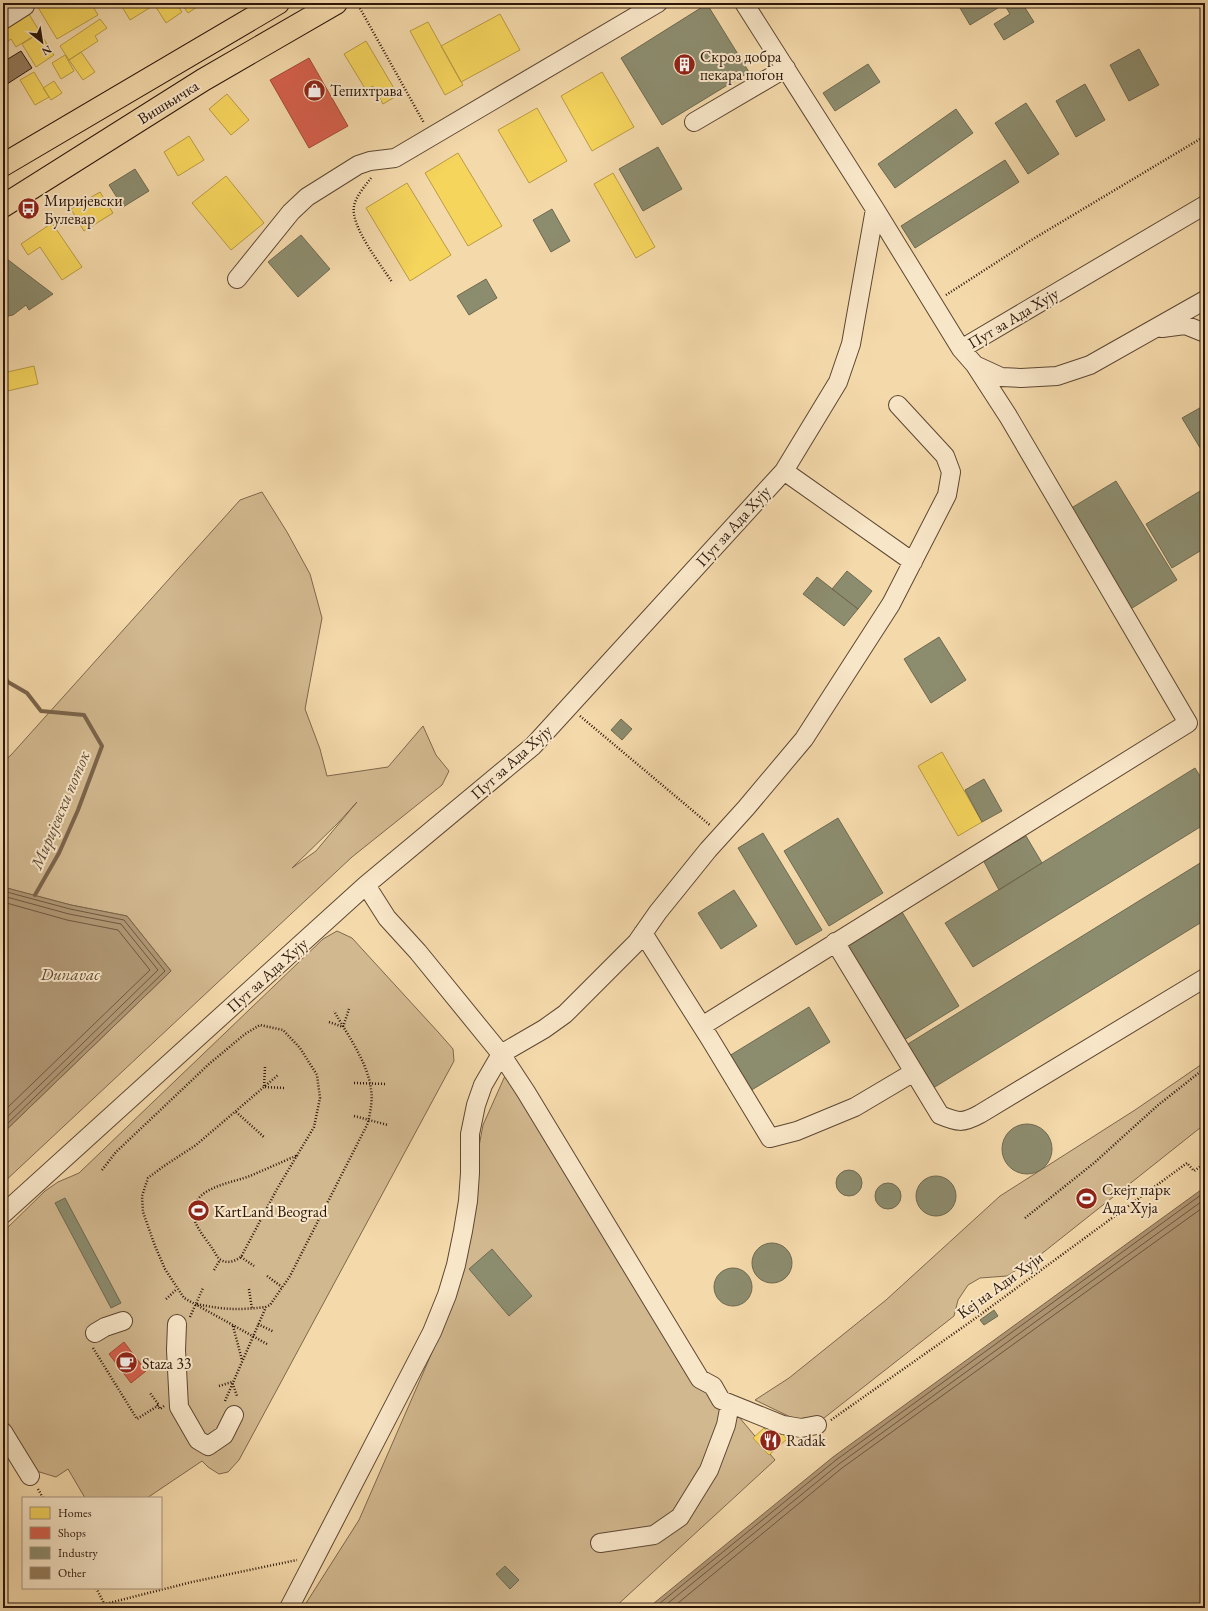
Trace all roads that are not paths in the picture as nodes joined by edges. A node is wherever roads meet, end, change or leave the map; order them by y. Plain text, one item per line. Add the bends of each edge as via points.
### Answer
1 (278, 3) edge
2 (336, 3) edge
3 (658, 3) edge
4 (744, 3) edge
5 (25, 6) dead end
6 (3, 20) edge
7 (786, 68) junction
8 (694, 122) dead end
9 (3, 165) edge
10 (1205, 205) edge
11 (3, 206) edge
12 (876, 209) junction
13 (236, 279) dead end
14 (1205, 300) edge
15 (1154, 330) junction
16 (1205, 333) edge
17 (961, 349) junction
18 (975, 365) junction
19 (898, 405) dead end
20 (784, 470) junction
21 (913, 562) junction
22 (366, 885) junction
23 (643, 933) junction
24 (835, 942) junction
25 (1205, 978) edge
26 (702, 1026) junction
27 (501, 1054) junction
28 (914, 1072) junction
29 (3, 1214) edge
30 (123, 1321) dead end
31 (183, 1321) road end
32 (93, 1339) road end
33 (730, 1404) junction
34 (229, 1408) road end
35 (822, 1424) road end
36 (3, 1432) edge
37 (30, 1476) dead end
38 (600, 1543) dead end
39 (289, 1608) edge

1 - 9 main road, Вишњичка
2 - 11 main road, Вишњичка via 203,80
3 - 13 street via 395,158 358,165 307,197 291,212
4 - 7 street, Пут за Ада Хују
5 - 6 street
7 - 8 street
7 - 12 street, Пут за Ада Хују
10 - 17 street, Пут за Ада Хују
12 - 17 street, Пут за Ада Хују
12 - 20 street, Пут за Ада Хују via 850,344 838,382
14 - 15 street
15 - 16 street via 1185,325
15 - 18 street via 1090,365 1057,376 1001,377
17 - 18 street
18 - 24 street via 1008,416 1188,723
19 - 21 street via 945,456 951,472 947,495
20 - 21 street
20 - 22 street, Пут за Ада Хују via 533,746
21 - 23 street via 891,604 804,739
22 - 27 street via 387,918
22 - 29 street, Пут за Ада Хују
23 - 26 street
23 - 27 street via 565,1014
24 - 26 street
24 - 28 street
25 - 28 street via 967,1121 954,1121 940,1114
26 - 28 street via 770,1138 796,1131 855,1107
27 - 33 street via 700,1379 713,1386 721,1400
27 - 39 street via 483,1085 476,1105 470,1134 468,1201 456,1265 447,1295 432,1332
30 - 32 street via 105,1327
31 - 34 street via 176,1350 178,1407 198,1440 208,1446 224,1435
33 - 35 street via 783,1426 801,1428
33 - 38 street via 726,1425 709,1470 680,1517 654,1534
36 - 37 street

